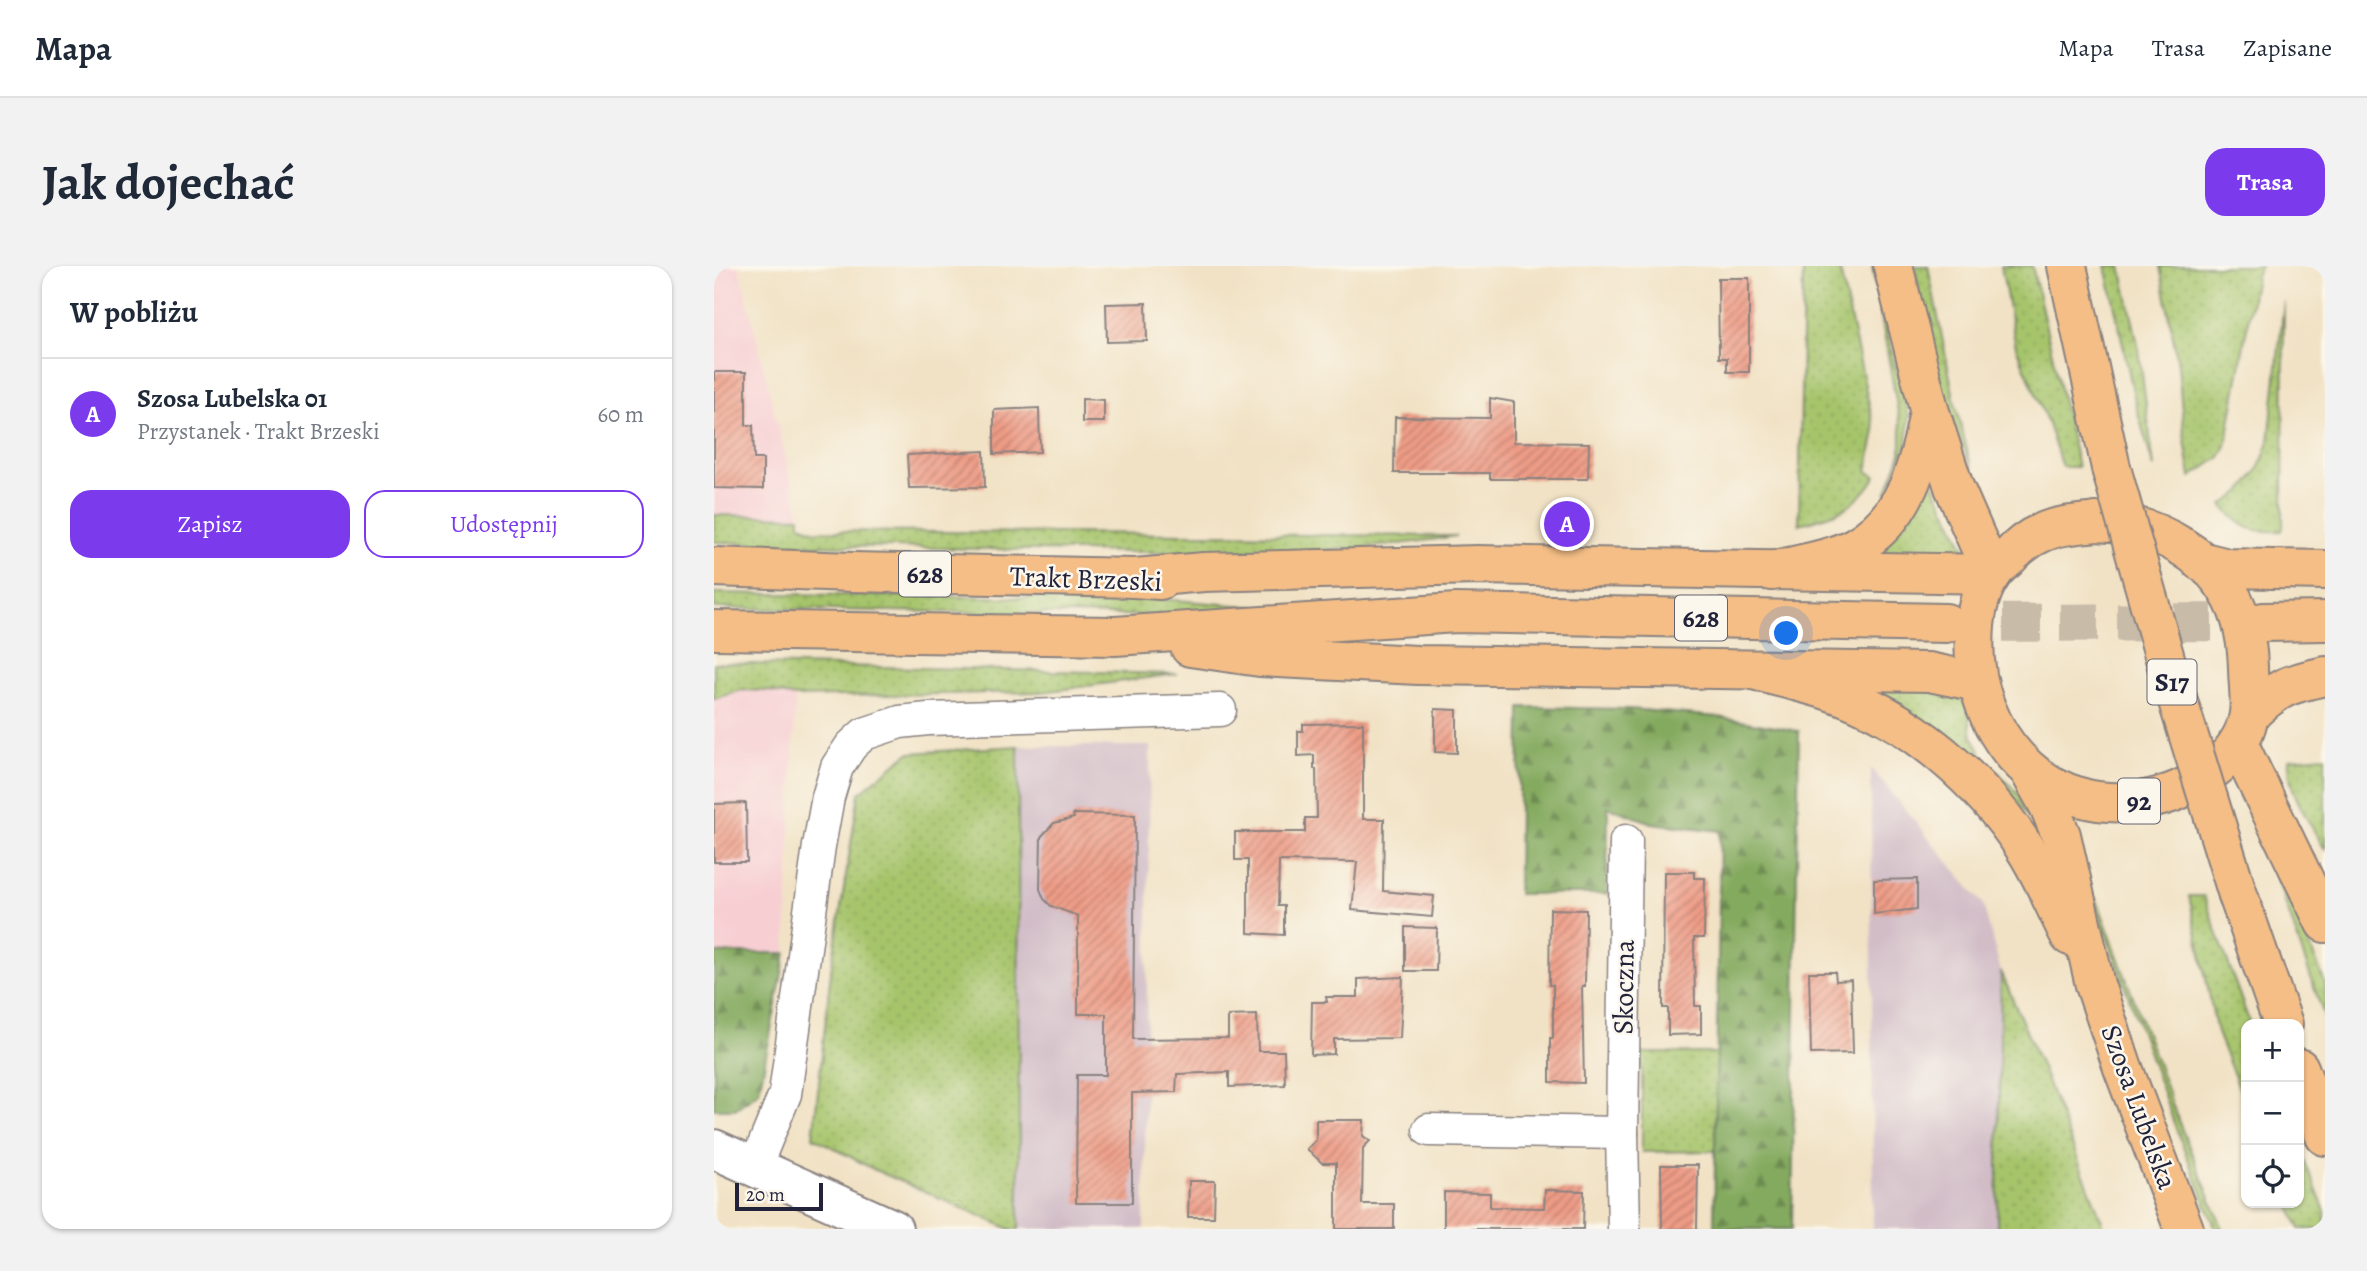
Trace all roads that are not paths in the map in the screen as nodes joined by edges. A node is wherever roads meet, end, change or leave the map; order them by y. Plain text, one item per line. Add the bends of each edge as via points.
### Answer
1 (1893, 266) edge
2 (2067, 266) edge
3 (1929, 409) junction
4 (2200, 561) junction
5 (714, 567) edge
6 (2325, 570) edge
7 (1772, 571) junction
8 (1992, 574) junction
9 (1135, 578) junction
10 (1457, 613) junction
11 (2325, 621) edge
12 (2263, 622) tunnel mouth
13 (1946, 623) tunnel mouth
14 (714, 630) edge
15 (1115, 636) junction
16 (1758, 671) junction
17 (2325, 676) edge
18 (1977, 682) junction
19 (1220, 710) dead end
20 (2244, 729) junction
21 (2029, 770) junction
22 (1626, 842) dead end
23 (2325, 923) edge
24 (2095, 985) junction
25 (2281, 1019) edge
26 (2304, 1081) edge
27 (1429, 1130) dead end
28 (1622, 1133) junction
29 (2325, 1136) edge
30 (714, 1149) edge
31 (755, 1167) junction
32 (893, 1229) edge
33 (1624, 1229) edge
34 (2184, 1229) edge

1 - 3 main road
2 - 25 main road, S17, bridge via 2111,468 2168,669
3 - 7 main road via 1908,491 1879,530 1854,547
3 - 8 main road via 1962,509
4 - 6 main road via 2228,568
4 - 8 main road, 92 via 2134,526 2098,522 2039,533
4 - 20 main road, 92 via 2236,604 2245,631
5 - 9 main road, Trakt Brzeski / 628
7 - 8 main road
7 - 9 main road via 1477,565
8 - 18 main road, 92 via 1975,620
9 - 10 main road, Trakt Brzeski / 628
10 - 13 main road, Trakt Brzeski / 628
10 - 15 main road, Trakt Brzeski / 628
11 - 12 main road
14 - 15 main road, Trakt Brzeski / 628
15 - 16 main road via 1260,657 1418,665
16 - 18 main road via 1928,672
16 - 24 main road via 1861,705 1903,726 1963,773 2026,849
17 - 20 main road via 2289,684 2266,697
18 - 21 main road, 92 via 1998,733
19 - 31 street via 928,719 882,727 851,746 837,767 821,834 785,1094
20 - 21 main road, 92 via 2216,768 2188,785 2147,800 2122,803 2075,796
20 - 23 main road
21 - 24 main road via 2061,835
22 - 28 street, Skoczna
24 - 34 main road, Szosa Lubelska
26 - 29 main road
27 - 28 street
28 - 33 street, Skoczna
30 - 31 street
31 - 32 street

